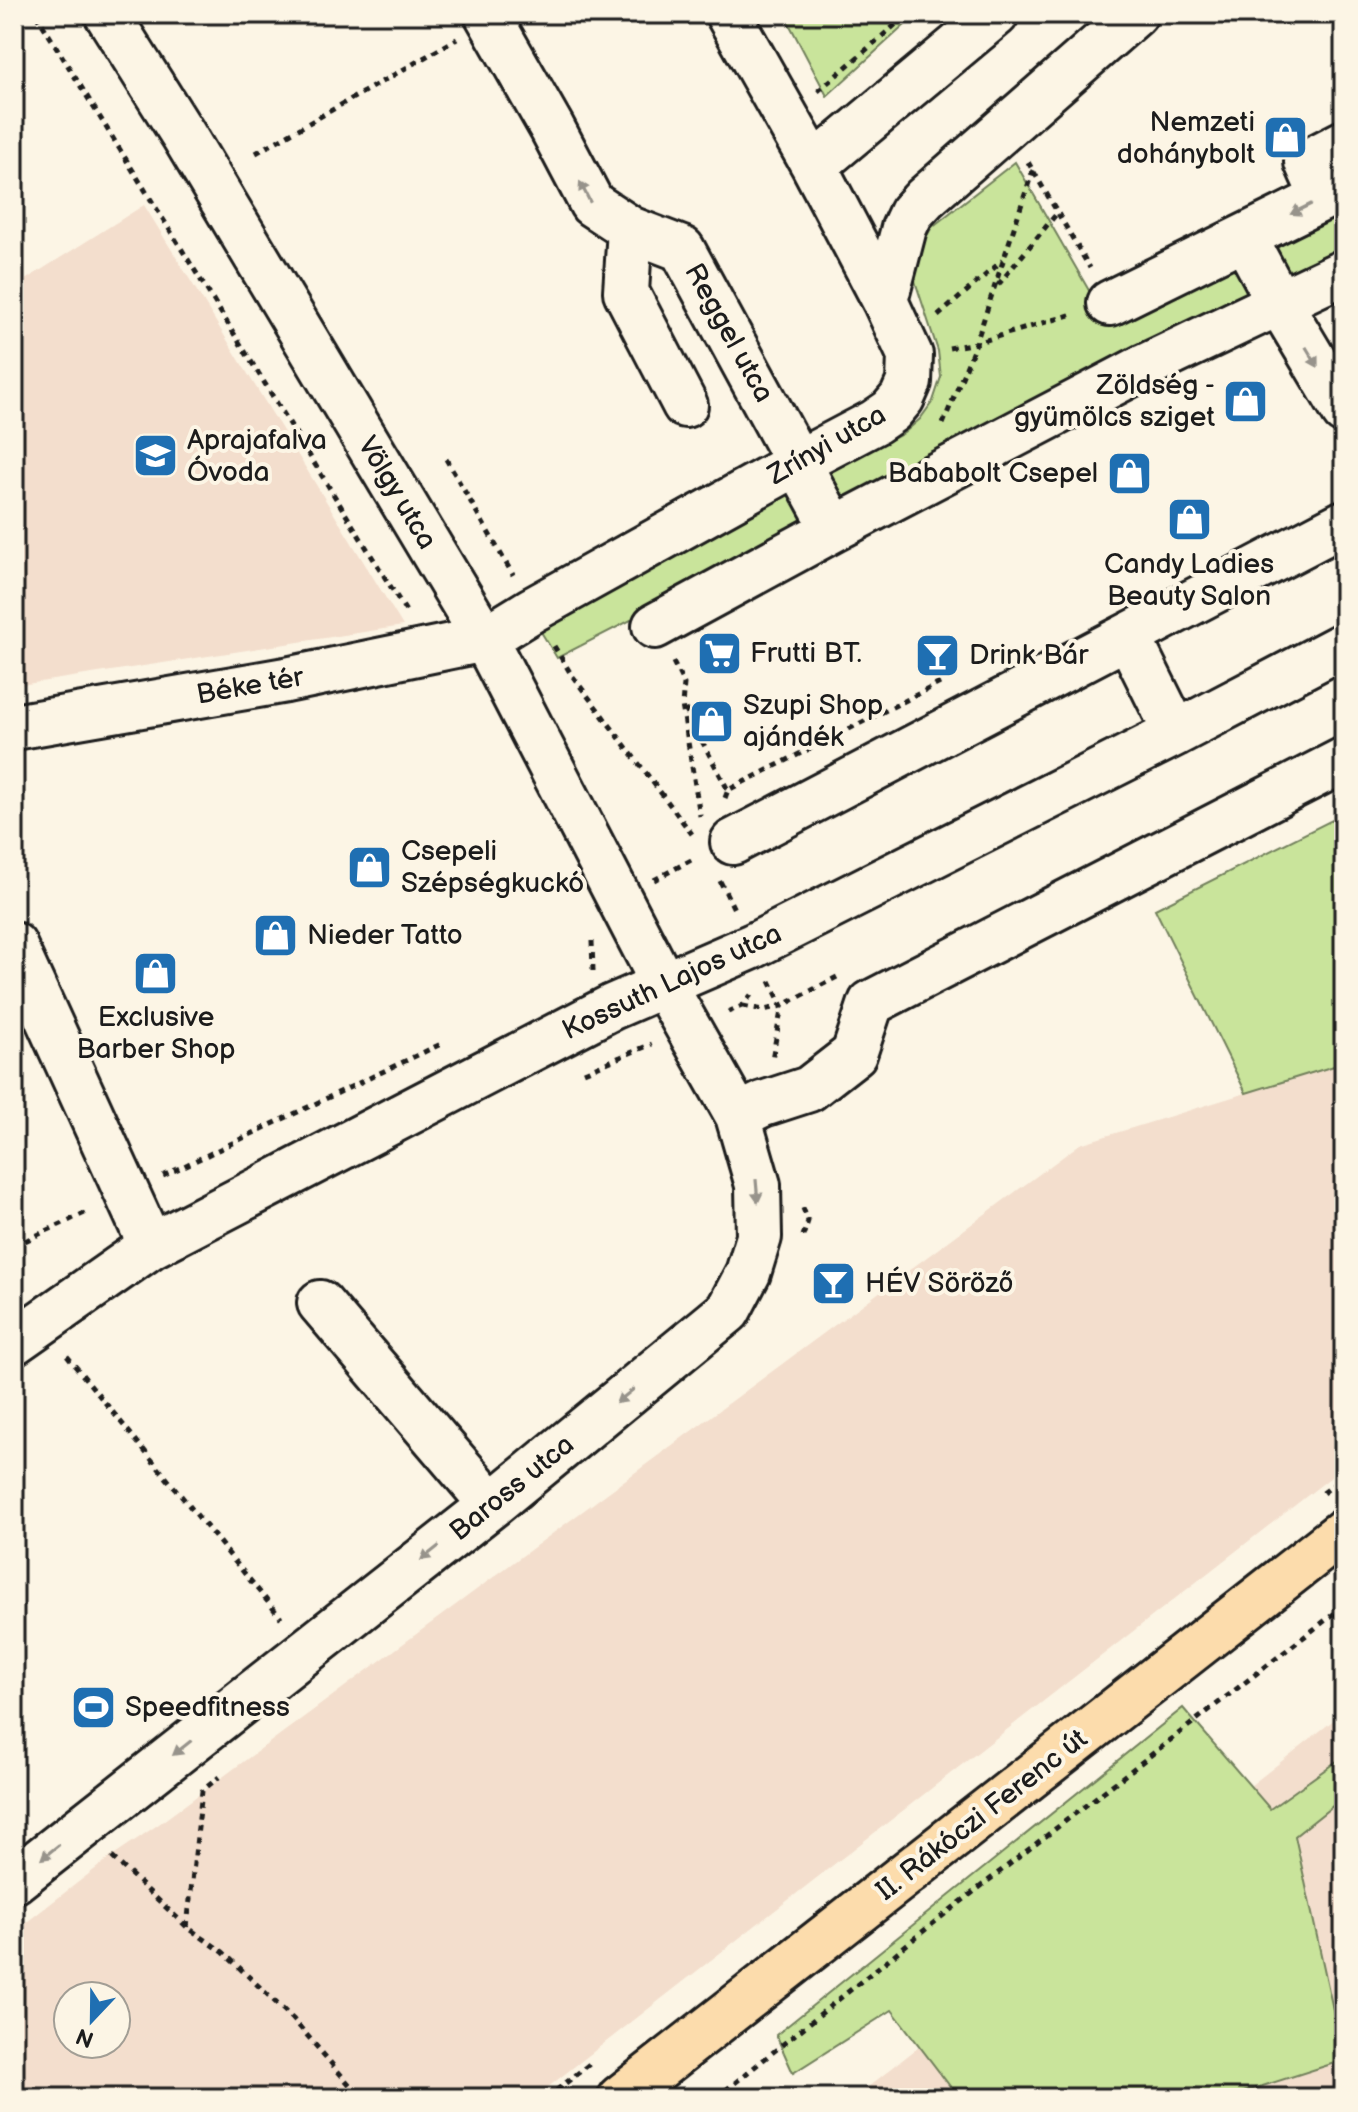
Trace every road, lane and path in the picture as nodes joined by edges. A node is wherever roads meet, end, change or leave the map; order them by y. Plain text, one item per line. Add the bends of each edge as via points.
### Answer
1 (36, 14) edge
2 (107, 14) edge
3 (728, 14) edge
4 (908, 14) edge
5 (996, 14) edge
6 (1135, 14) edge
7 (489, 17) edge
8 (786, 118) junction
9 (1344, 143) edge
10 (256, 153) dead end
11 (1026, 159) dead end
12 (814, 166) junction
13 (1033, 169) junction
14 (1058, 212) junction
15 (630, 229) junction
16 (1244, 237) junction
17 (1004, 259) junction
18 (1344, 272) edge
19 (993, 290) junction
20 (885, 301) junction
21 (1279, 302) junction
22 (1110, 303) junction
23 (976, 343) junction
24 (918, 354) junction
25 (685, 405) dead end
26 (1344, 411) edge
27 (941, 429) dead end
28 (446, 459) dead end
29 (799, 462) junction
30 (1344, 523) edge
31 (834, 529) junction
32 (532, 610) junction
33 (415, 626) dead end
34 (655, 626) dead end
35 (1128, 636) junction
36 (485, 639) junction
37 (1344, 645) edge
38 (14, 727) edge
39 (1176, 733) junction
40 (1344, 760) edge
41 (728, 790) dead end
42 (710, 835) junction
43 (14, 945) edge
44 (664, 985) junction
45 (742, 1006) dead end
46 (782, 1006) dead end
47 (452, 1039) dead end
48 (738, 1116) junction
49 (127, 1193) junction
50 (14, 1246) edge
51 (151, 1246) junction
52 (320, 1303) dead end
53 (14, 1342) edge
54 (60, 1348) dead end
55 (492, 1505) junction
56 (1344, 1531) edge
57 (1344, 1606) edge
58 (289, 1628) dead end
59 (227, 1771) dead end
60 (86, 1823) junction
61 (14, 1881) edge
62 (187, 1927) junction
63 (357, 2097) edge
64 (620, 2098) edge
65 (716, 2098) edge

1 - 33 path
2 - 36 street, Völgy utca
3 - 8 street
4 - 8 path
5 - 12 street
6 - 20 street via 911,213
7 - 10 path
15 -> 7 street, Reggel utca via 592,204
8 - 12 street
9 -> 16 street via 1307,162 1323,198
11 - 13 path
12 - 20 street
13 - 14 path
13 - 17 path
14 - 19 path
14 - 22 path
15 - 25 street via 626,292
15 - 29 street, Reggel utca via 682,249
16 - 21 street
16 - 22 street
17 - 19 path
17 - 24 path via 919,332
18 - 21 street
19 - 23 path
20 - 24 street
21 -> 26 street
21 - 31 street
22 - 23 path
23 - 24 path
23 - 27 path
24 - 29 street, Zrínyi utca via 902,398 891,411
28 - 32 path
29 - 31 street, Reggel utca
29 - 32 street, Zrínyi utca
30 - 35 street
31 - 34 street
32 - 36 street, Zrínyi utca
32 - 42 path via 571,674
35 - 39 street
35 - 42 street
36 - 38 street, Béke tér
36 - 44 street, Völgy utca
37 - 39 street, Kossuth Lajos utca
39 - 44 street, Kossuth Lajos utca via 753,946
40 - 48 street via 871,1003 854,1054 809,1089
41 - 42 path via 682,705
43 - 49 street
44 - 48 street, Baross utca
44 - 51 street, Kossuth Lajos utca
45 - 46 path
47 - 49 path
48 -> 55 street, Baross utca via 758,1185 759,1237 728,1311 680,1333
49 - 50 path
49 - 51 street
51 - 53 street, Kossuth Lajos utca
52 - 55 street
54 - 58 path
55 -> 60 street, Baross utca
56 - 64 main road, II. Rákóczi Ferenc út
57 - 65 path
59 - 62 path via 202,1791
60 -> 61 street, Baross utca
60 - 62 path via 112,1856
62 - 63 path via 223,1952 293,2019

